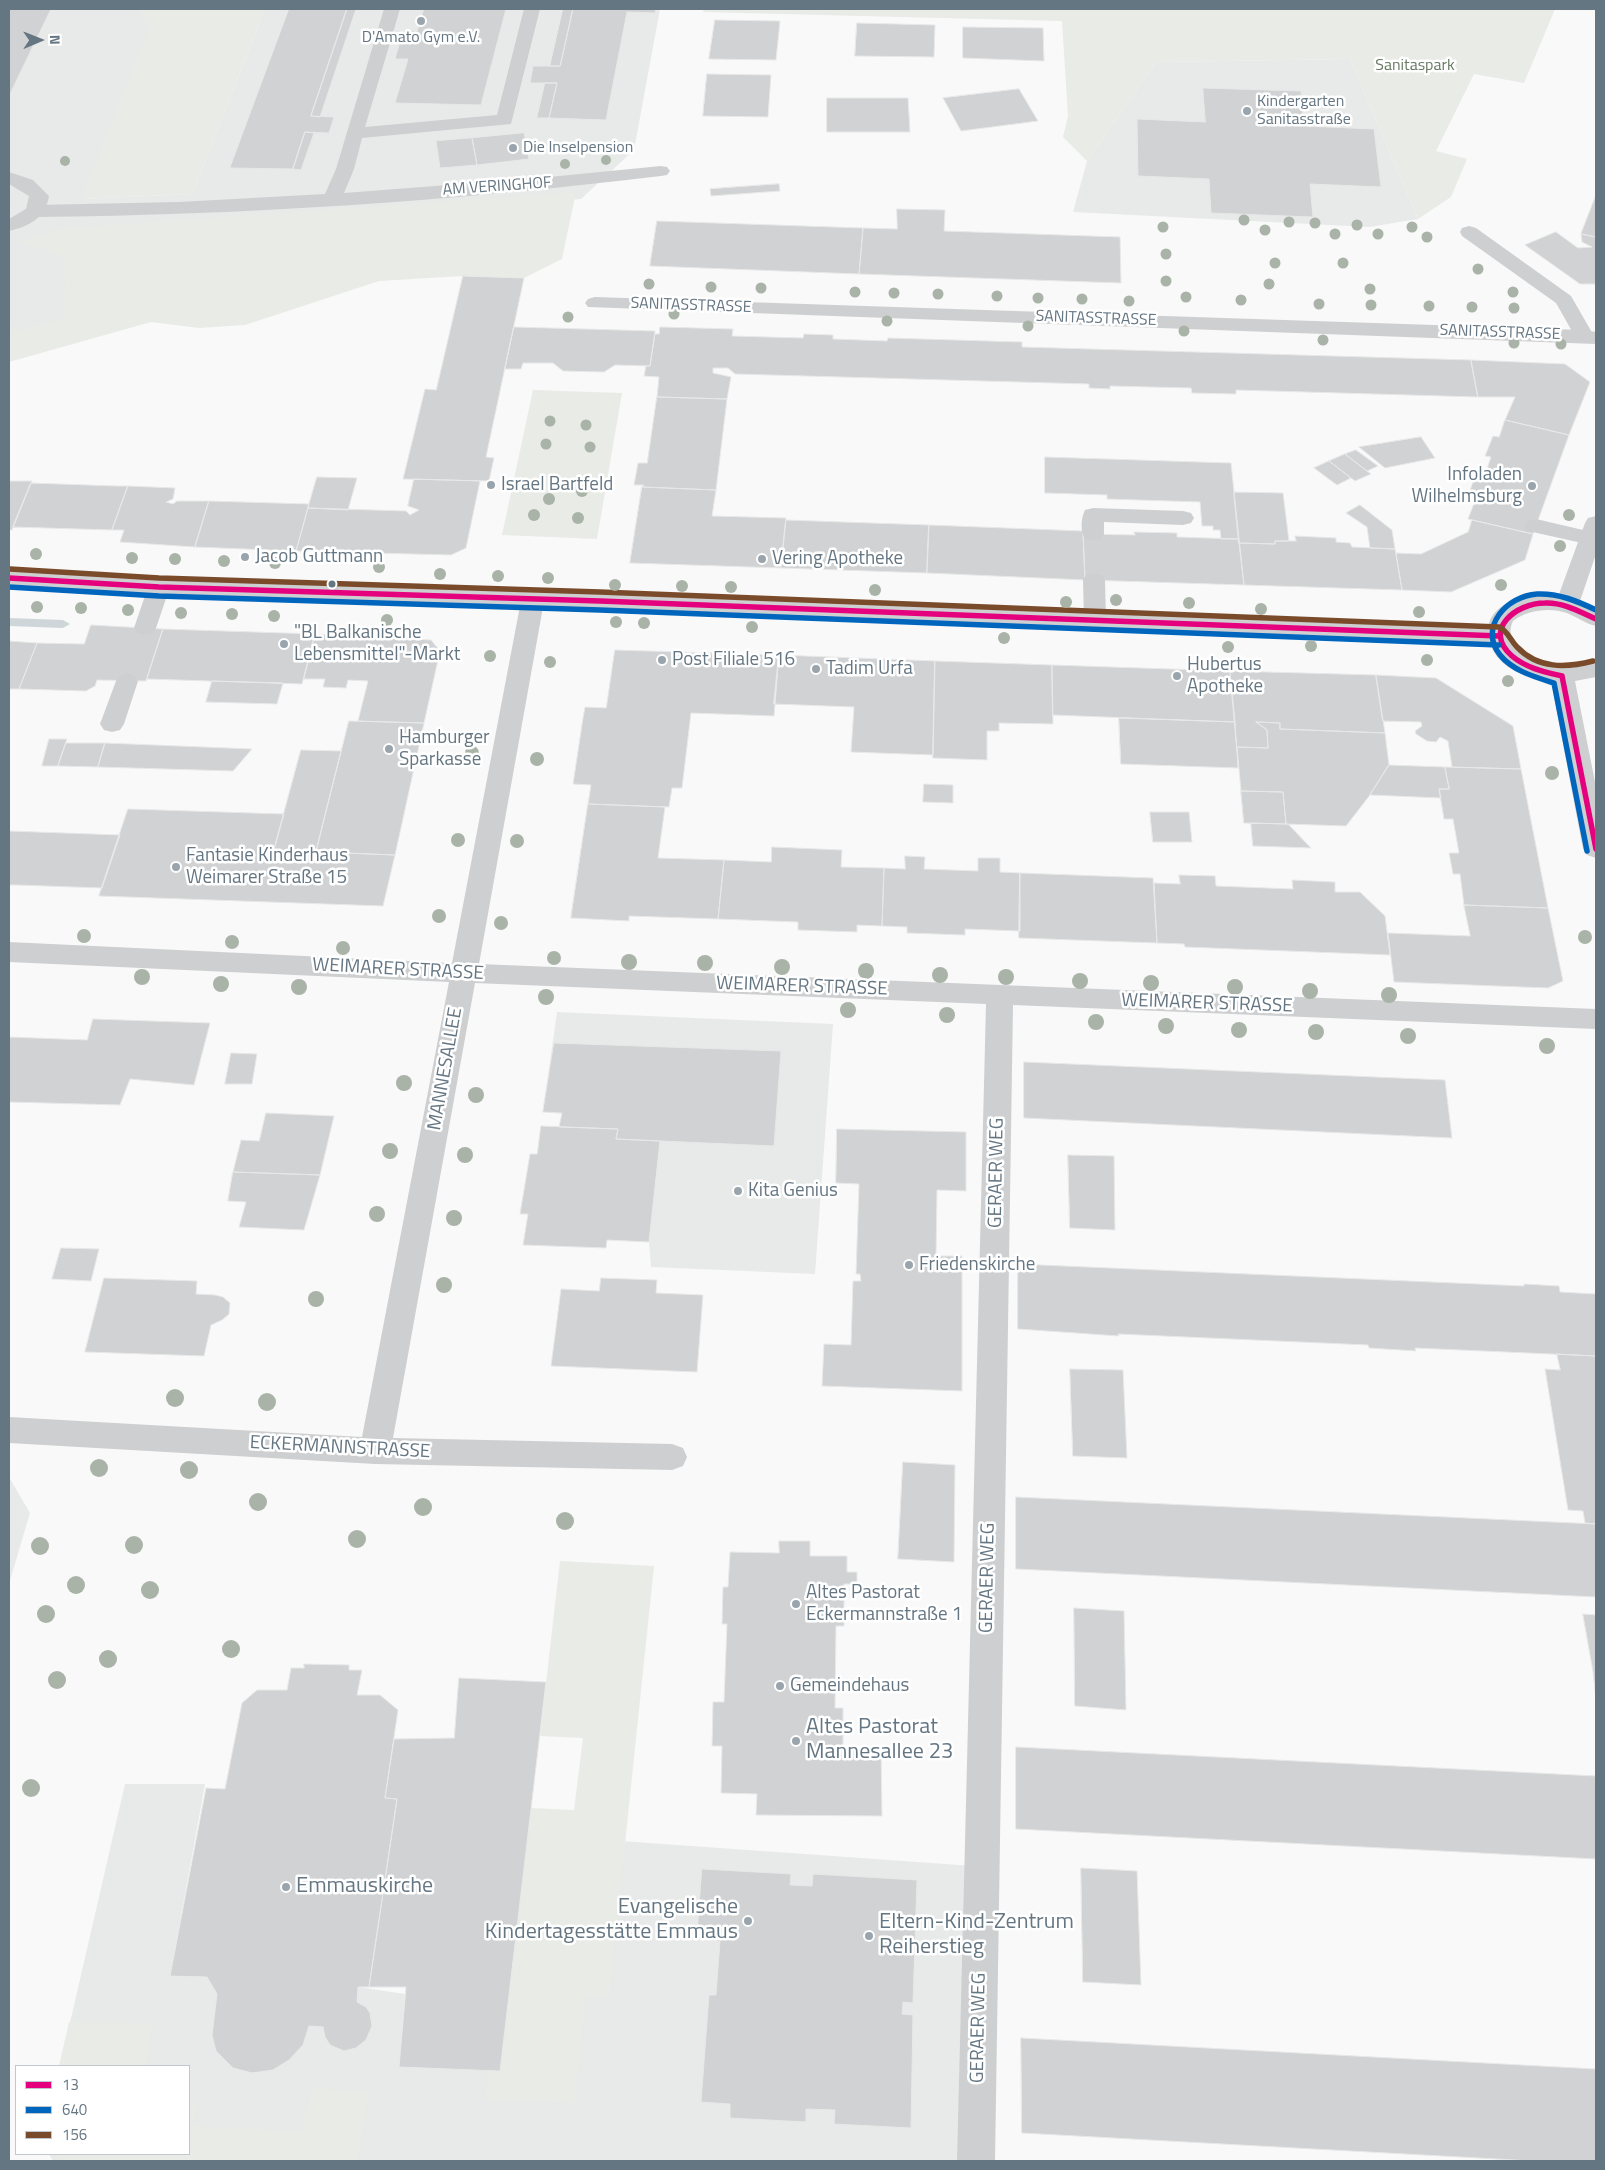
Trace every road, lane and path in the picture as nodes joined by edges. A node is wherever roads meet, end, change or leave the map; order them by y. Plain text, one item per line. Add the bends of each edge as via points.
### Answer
1 (392, 9) edge
2 (532, 9) edge
3 (354, 133) junction
4 (661, 172) dead end
5 (9, 178) edge
6 (332, 200) junction
7 (36, 211) junction
8 (9, 225) edge
9 (1469, 232) dead end
10 (595, 303) dead end
11 (1590, 337) edge
12 (1183, 518) dead end
13 (1536, 526) dead end
14 (1594, 530) edge
15 (1092, 534) dead end
16 (9, 578) edge
17 (1094, 580) dead end
18 (159, 587) junction
19 (533, 599) junction
20 (1567, 605) junction
21 (1596, 619) edge
22 (1095, 620) junction
23 (145, 628) dead end
24 (1499, 636) junction
25 (1596, 669) edge
26 (1562, 676) junction
27 (127, 681) dead end
28 (112, 724) dead end
29 (1596, 849) edge
30 (9, 952) edge
31 (464, 973) junction
32 (1000, 995) junction
33 (1596, 1019) edge
34 (9, 1430) edge
35 (375, 1451) junction
36 (672, 1457) dead end
37 (976, 2161) edge

1 - 3 lane
2 - 3 lane via 505,120
3 - 6 lane via 346,169
4 - 6 lane, AM VERINGHOF
5 - 7 street via 35,190 39,196
6 - 7 lane, AM VERINGHOF via 108,211
7 - 8 street, AM VERINGHOF
9 - 11 lane via 1564,300
10 - 11 street, SANITASSTRASSE
12 - 15 lane via 1093,515
13 - 14 lane
14 - 20 street
16 - 18 street
17 - 22 lane
18 - 19 street
18 - 23 lane
19 - 22 street
19 - 31 street, MANNESALLEE
20 - 21 street
20 - 24 street via 1550,602 1517,608 1506,615 1500,625
22 - 24 street
24 - 26 street via 1505,650 1520,663 1539,672
25 - 26 street
26 - 29 street
27 - 28 lane
30 - 31 street, WEIMARER STRASSE
31 - 32 street, WEIMARER STRASSE
31 - 35 street, MANNESALLEE
32 - 33 street, WEIMARER STRASSE
32 - 37 street, GERAER WEG
34 - 35 street, ECKERMANNSTRASSE
35 - 36 street, ECKERMANNSTRASSE

